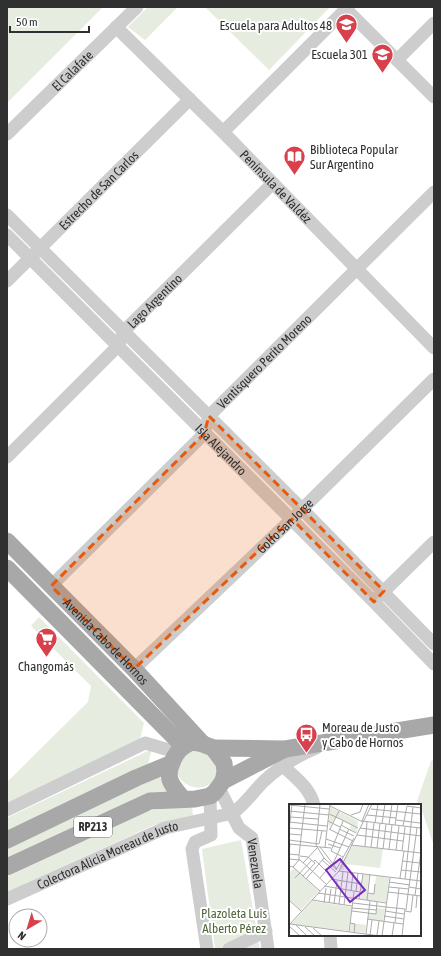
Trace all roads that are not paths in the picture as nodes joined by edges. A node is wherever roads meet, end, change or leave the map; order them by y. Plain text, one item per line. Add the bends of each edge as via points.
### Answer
1 (137, 7) edge
2 (346, 8) edge
3 (434, 23) edge
4 (116, 27) junction
5 (397, 60) junction
6 (434, 97) edge
7 (190, 99) junction
8 (223, 132) junction
9 (7, 134) edge
10 (273, 183) junction
11 (434, 192) edge
12 (7, 215) edge
13 (7, 235) edge
14 (41, 248) junction
15 (31, 258) junction
16 (357, 268) junction
17 (7, 282) edge
18 (124, 331) junction
19 (118, 346) junction
20 (434, 348) edge
21 (434, 379) edge
22 (209, 416) junction
23 (204, 434) junction
24 (7, 457) edge
25 (302, 509) junction
26 (292, 519) junction
27 (7, 541) edge
28 (434, 542) edge
29 (7, 568) edge
30 (51, 586) junction
31 (384, 591) junction
32 (374, 602) junction
33 (434, 644) edge
34 (434, 664) edge
35 (134, 670) junction
36 (434, 725) edge
37 (208, 746) junction
38 (177, 754) junction
39 (284, 758) junction
40 (217, 788) junction
41 (183, 798) junction
42 (314, 804) edge
43 (7, 810) edge
44 (233, 813) junction
45 (211, 818) junction
46 (7, 840) edge
47 (7, 867) edge
48 (7, 899) edge
49 (266, 931) junction
50 (330, 936) edge
51 (207, 949) edge
52 (229, 949) edge
53 (268, 949) edge
54 (331, 949) edge

1 - 4 street, El Calafate
2 - 5 street
2 - 8 street
3 - 5 street
4 - 7 street, Península de Valdéz
4 - 9 street, El Calafate
5 - 6 street
7 - 8 street, Península de Valdéz
7 - 14 street, Estrecho de San Carlos
8 - 10 street, Península de Valdéz
10 - 16 street, Península de Valdéz
10 - 18 street, Lago Argentino
11 - 16 street, Ventisquero Perito Moreno
12 - 14 street, Isla Alejandro
13 - 15 street, Isla Alejandro
14 - 15 street, Estrecho de San Carlos
14 - 18 street, Isla Alejandro
15 - 17 street, Estrecho de San Carlos
15 - 19 street, Isla Alejandro
16 - 20 street, Península de Valdéz
16 - 22 street, Ventisquero Perito Moreno
18 - 19 street, Lago Argentino
18 - 22 street, Isla Alejandro
19 - 23 street, Isla Alejandro
19 - 24 street, Lago Argentino
21 - 25 street, Golfo San Jorge
22 - 23 street, Ventisquero Perito Moreno
22 - 25 street, Isla Alejandro
23 - 26 street, Isla Alejandro
23 - 30 street, Ventisquero Perito Moreno
25 - 26 street, Golfo San Jorge
25 - 31 street, Isla Alejandro
26 - 32 street, Isla Alejandro
26 - 35 street, Golfo San Jorge
27 - 30 main road, Avenida Cabo de Hornos
28 - 31 street
29 - 38 main road, Avenida Cabo de Hornos
30 - 35 main road, Avenida Cabo de Hornos
31 - 32 street
31 - 33 street, Isla Alejandro
32 - 34 street, Isla Alejandro
35 - 37 main road, Avenida Cabo de Hornos
36 - 39 main road, RP213 via 330,742
37 - 38 main road, RP213 via 192,742
37 - 39 main road, RP213
37 - 40 main road via 224,763 225,772
38 - 41 main road via 169,769 169,776 171,783
38 - 43 street via 145,743
38 - 46 main road, RP213 via 136,778
39 - 40 main road, RP213
39 - 42 street
39 - 44 street
40 - 41 main road, RP213 via 195,799
40 - 44 street, Venezuela
40 - 45 street
41 - 47 main road, RP213 via 150,801
44 - 45 street, Colectora Alicia Moreau de Justo
44 - 49 street, Venezuela via 240,828 252,838
45 - 48 street, Colectora Alicia Moreau de Justo via 165,828
45 - 51 street via 210,835 195,842 192,849
49 - 52 street
49 - 53 street, Venezuela
50 - 54 street

